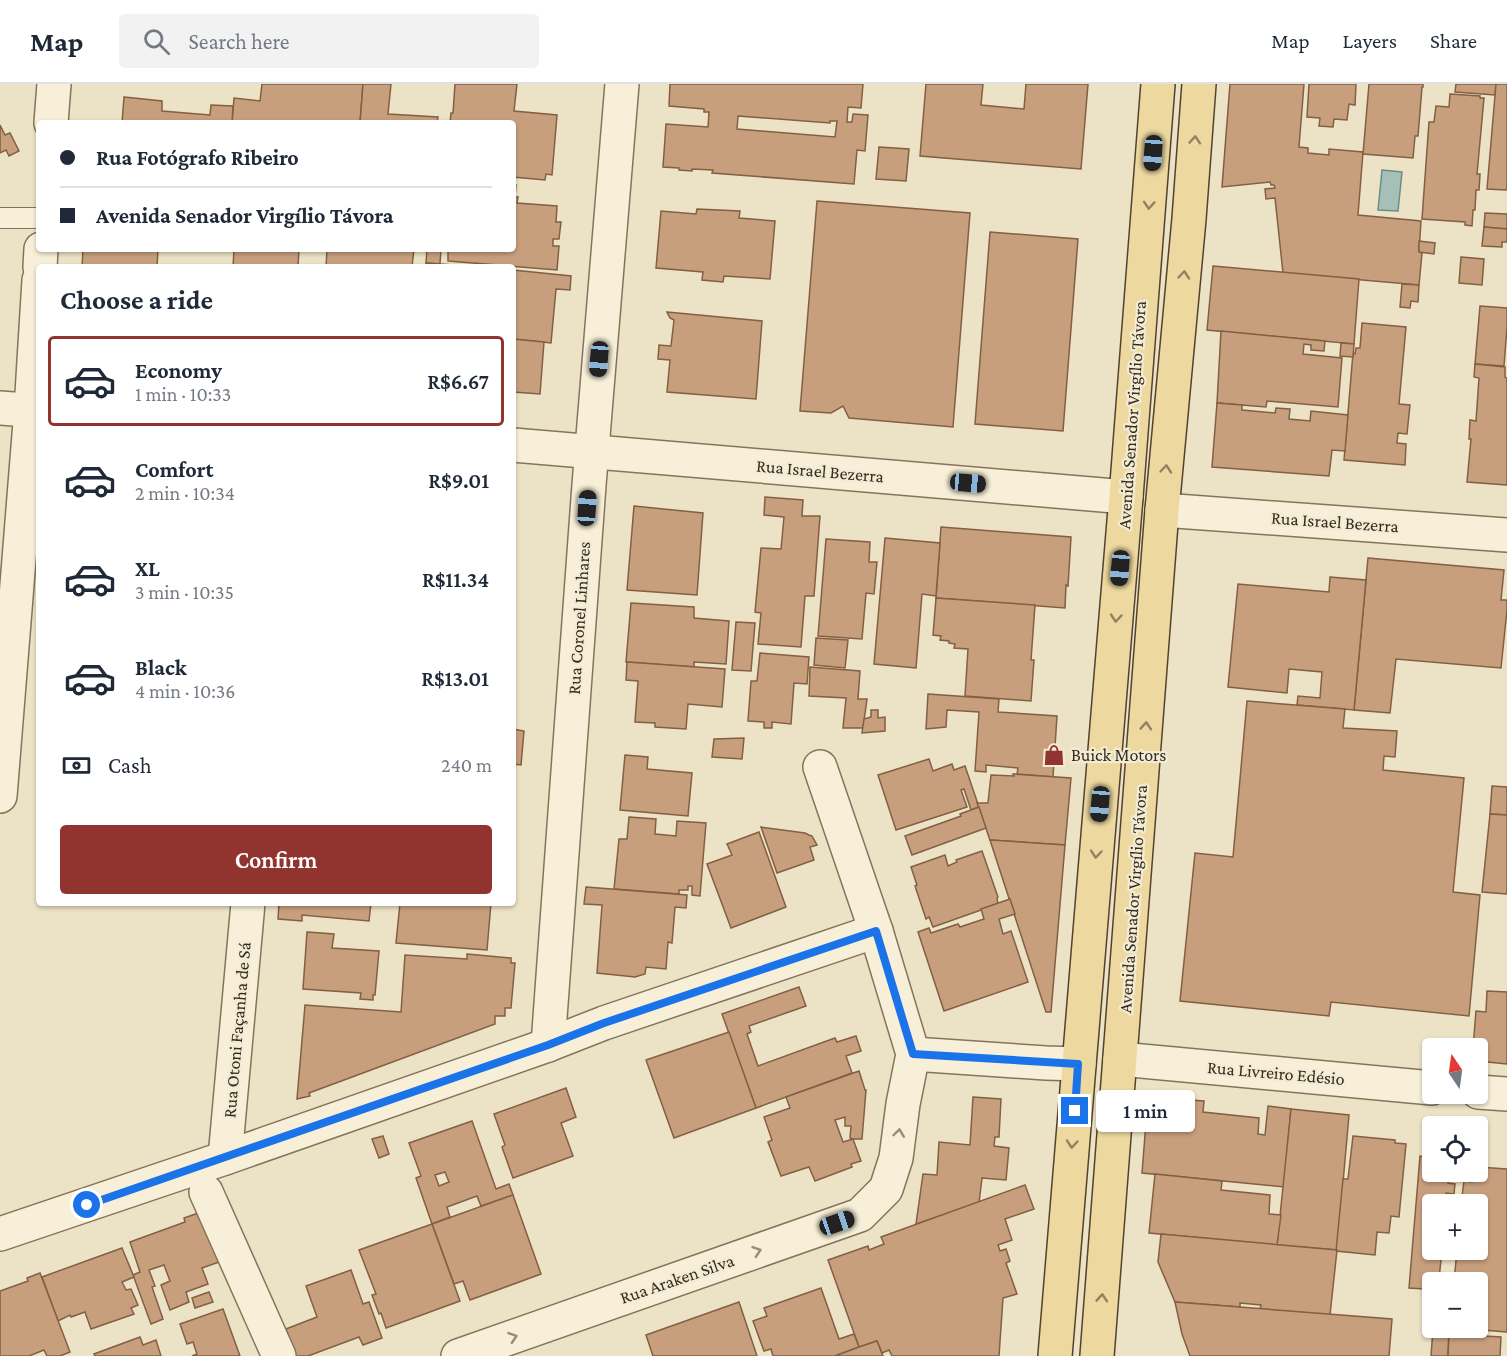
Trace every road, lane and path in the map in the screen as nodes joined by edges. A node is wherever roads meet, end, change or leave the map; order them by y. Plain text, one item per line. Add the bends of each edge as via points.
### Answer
1 (54, 84) edge
2 (622, 84) edge
3 (1158, 84) edge
4 (1199, 84) edge
5 (51, 120) edge
6 (0, 218) edge
7 (36, 218) edge
8 (36, 304) edge
9 (23, 410) edge
10 (516, 445) edge
11 (591, 451) junction
12 (1126, 497) junction
13 (1162, 510) junction
14 (1507, 535) edge
15 (27, 618) edge
16 (820, 767) dead end
17 (0, 796) edge
18 (248, 906) edge
19 (876, 931) junction
20 (548, 1045) junction
21 (913, 1054) junction
22 (1120, 1059) junction
23 (1078, 1064) junction
24 (1422, 1087) edge
25 (1488, 1093) edge
26 (1507, 1094) edge
27 (225, 1158) junction
28 (206, 1192) dead end
29 (0, 1234) edge
30 (279, 1356) edge
31 (458, 1356) edge
32 (1055, 1356) edge
33 (1098, 1356) edge

1 - 5 street
2 - 11 street, Rua Coronel Linhares
3 -> 12 main road, Avenida Senador Virgílio Távora
13 -> 4 main road, Avenida Senador Virgílio Távora
6 - 7 lane
8 - 9 street
9 - 15 street
10 - 11 street, Rua Israel Bezerra
11 - 12 street, Rua Israel Bezerra
11 - 20 street, Rua Coronel Linhares
12 -> 23 main road, Avenida Senador Virgílio Távora
13 - 14 street, Rua Israel Bezerra
22 -> 13 main road, Avenida Senador Virgílio Távora
15 - 17 street
16 - 19 street
18 - 27 street, Rua Otoni Façanha de Sá
19 - 20 street
19 - 21 street
20 - 27 street
21 - 23 street
31 -> 21 street, Rua Araken Silva via 860,1215 886,1190 896,1158
22 - 24 street, Rua Livreiro Edésio
33 -> 22 main road, Avenida Senador Virgílio Távora
23 -> 32 main road, Avenida Senador Virgílio Távora
25 - 26 street
27 - 29 street
28 - 30 street

